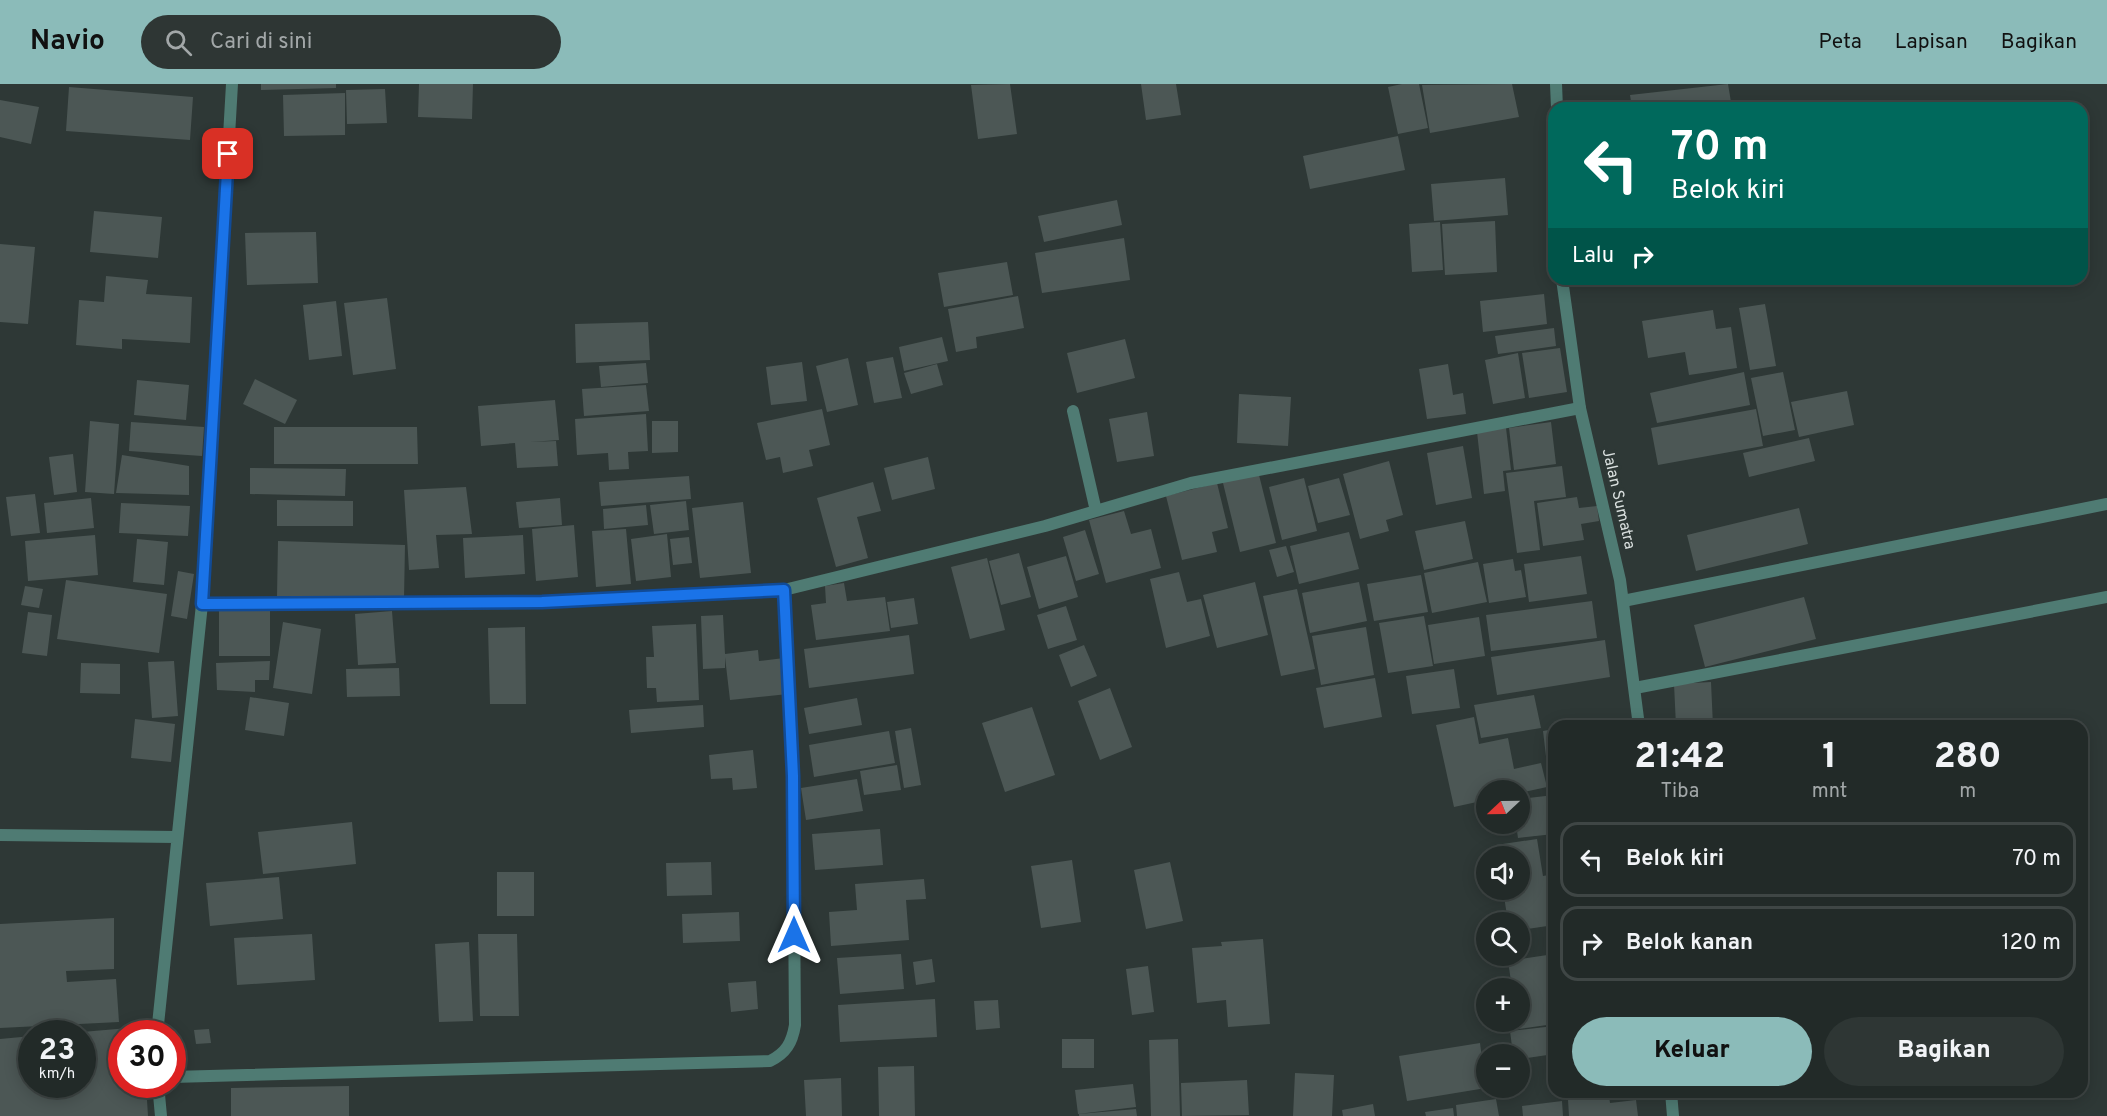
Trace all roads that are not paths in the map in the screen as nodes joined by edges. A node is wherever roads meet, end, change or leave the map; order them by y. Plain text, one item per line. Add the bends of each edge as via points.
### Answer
1 (232, 84) edge
2 (1556, 84) edge
3 (1557, 102) edge
4 (1563, 285) edge
5 (1580, 408) junction
6 (1072, 411) dead end
7 (2107, 504) edge
8 (1096, 511) junction
9 (784, 590) junction
10 (2107, 597) edge
11 (1623, 601) junction
12 (202, 604) junction
13 (1635, 688) junction
14 (1638, 720) edge
15 (0, 835) edge
16 (176, 837) junction
17 (158, 1020) edge
18 (186, 1077) edge
19 (159, 1098) edge
20 (1672, 1098) edge
21 (161, 1116) edge
22 (1673, 1116) edge

1 - 12 street
2 - 3 street
4 - 5 street, Jalan Sumatra
5 - 8 street via 1191,483
5 - 11 street, Jalan Sumatra
6 - 8 street
7 - 11 street
8 - 9 street
9 - 12 street via 542,602
9 - 18 street via 793,776 795,1025 793,1038 779,1056 770,1061
10 - 13 street
11 - 13 street, Jalan Sumatra
12 - 16 street
13 - 14 street, Jalan Sumatra
15 - 16 street
16 - 17 street
19 - 21 street
20 - 22 street

